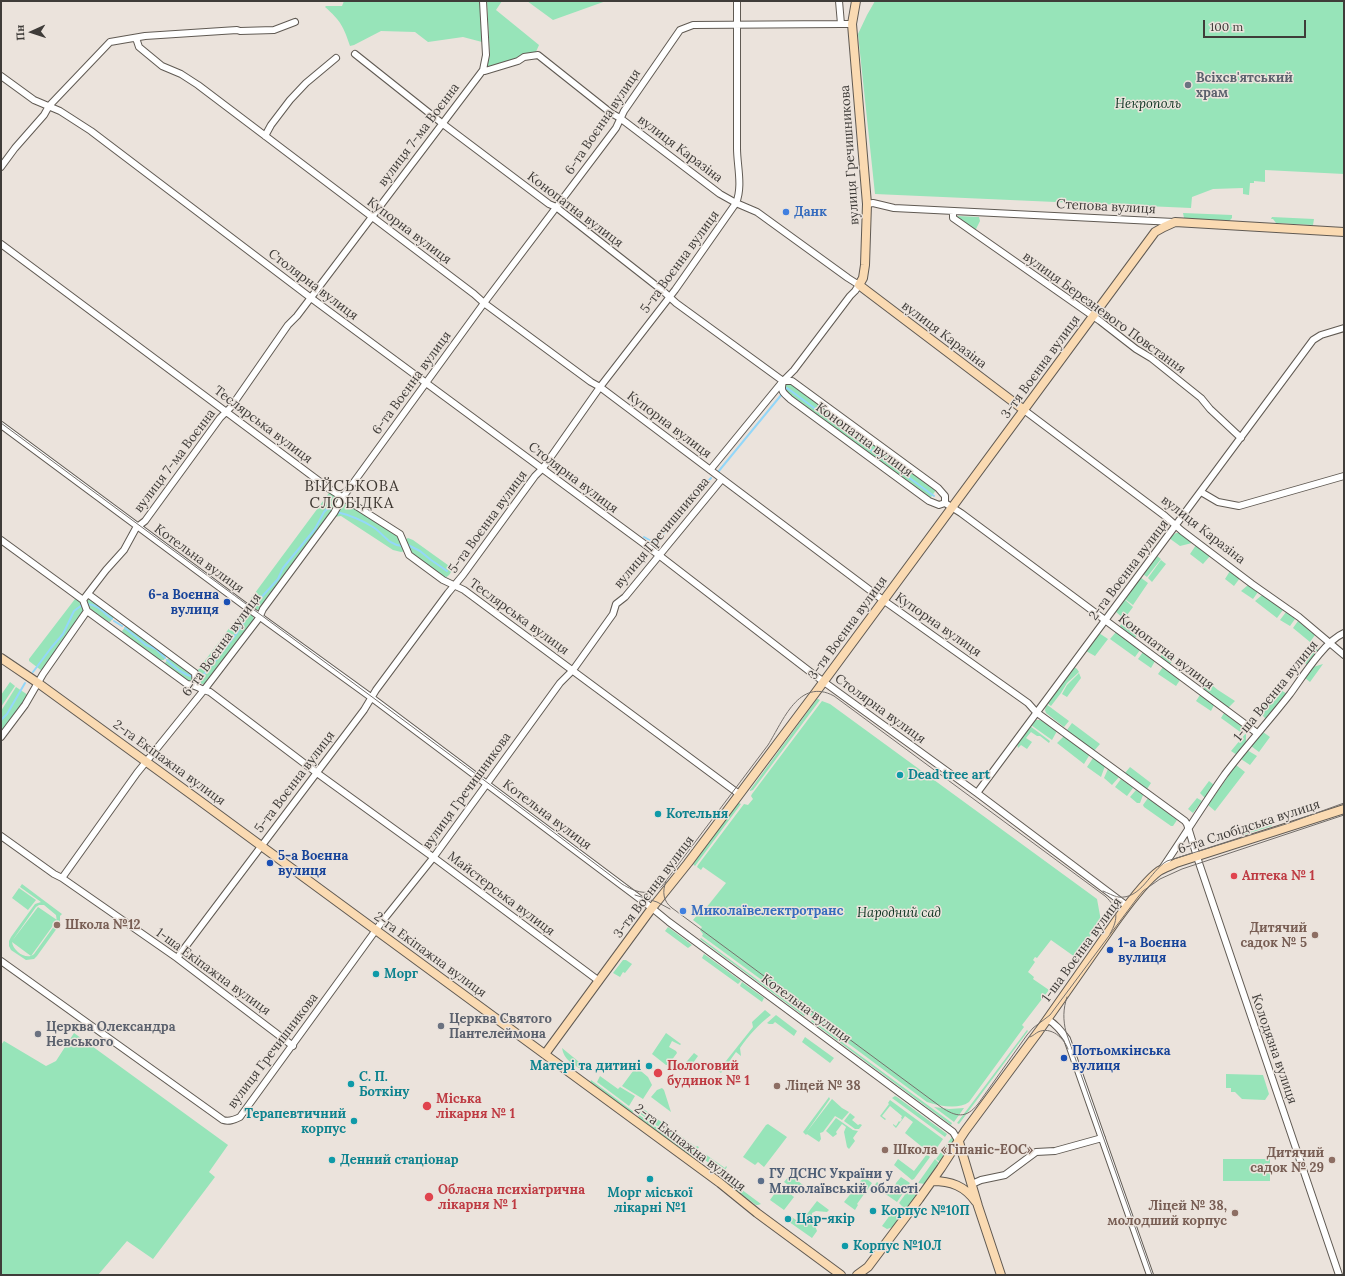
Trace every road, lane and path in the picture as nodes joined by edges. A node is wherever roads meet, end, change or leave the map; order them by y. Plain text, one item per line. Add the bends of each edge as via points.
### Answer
1 (483, 1) edge
2 (737, 1) edge
3 (839, 1) edge
4 (856, 1) edge
5 (295, 22) dead end
6 (841, 24) junction
7 (852, 24) junction
8 (737, 26) junction
9 (136, 38) junction
10 (355, 54) dead end
11 (336, 58) dead end
12 (483, 70) junction
13 (1, 76) edge
14 (49, 106) junction
15 (620, 118) junction
16 (442, 124) junction
17 (265, 136) junction
18 (1, 167) edge
19 (736, 203) junction
20 (867, 204) junction
21 (556, 207) junction
22 (953, 211) junction
23 (371, 216) junction
24 (1175, 222) junction
25 (1344, 232) edge
26 (1, 244) edge
27 (859, 285) junction
28 (670, 297) junction
29 (311, 298) junction
30 (484, 304) junction
31 (1093, 317) junction
32 (1344, 328) edge
33 (783, 381) junction
34 (426, 383) junction
35 (600, 387) junction
36 (1024, 410) junction
37 (226, 412) junction
38 (1, 425) edge
39 (1241, 438) junction
40 (543, 468) junction
41 (710, 470) junction
42 (1344, 476) edge
43 (722, 479) junction
44 (1201, 492) junction
45 (342, 497) junction
46 (948, 505) junction
47 (1176, 526) junction
48 (138, 527) junction
49 (1, 540) edge
50 (659, 556) junction
51 (455, 585) junction
52 (88, 594) junction
53 (83, 600) junction
54 (883, 600) junction
55 (88, 611) junction
56 (260, 616) junction
57 (1105, 620) junction
58 (1344, 633) edge
59 (1331, 643) junction
60 (1344, 655) edge
61 (1, 658) edge
62 (573, 670) junction
63 (823, 682) junction
64 (38, 684) junction
65 (196, 686) junction
66 (204, 690) junction
67 (372, 698) junction
68 (1036, 712) junction
69 (1257, 734) junction
70 (1, 737) edge
71 (146, 762) junction
72 (317, 772) junction
73 (487, 784) junction
74 (977, 793) junction
75 (739, 794) junction
76 (1344, 809) edge
77 (1188, 830) junction
78 (1, 836) edge
79 (261, 845) junction
80 (1197, 857) junction
81 (433, 858) junction
82 (1161, 870) junction
83 (62, 878) junction
84 (1127, 906) junction
85 (652, 908) junction
86 (376, 931) junction
87 (177, 958) junction
88 (1, 961) edge
89 (599, 981) junction
90 (1048, 1019) junction
91 (293, 1046) junction
92 (544, 1054) junction
93 (1102, 1138) junction
94 (959, 1142) junction
95 (932, 1181) junction
96 (972, 1184) junction
97 (978, 1206) junction
98 (841, 1275) edge
99 (857, 1275) edge
100 (1001, 1275) edge
101 (1150, 1275) edge
102 (1339, 1275) edge

1 - 12 street, вулиця 7-ма Воєнна via 486,55
2 - 8 street, 5-та Воєнна вулиця
3 - 6 street
4 - 7 street, вулиця Гречишникова
5 - 9 street via 274,30 237,30
6 - 7 street
6 - 8 street, 6-та Воєнна вулиця
7 - 20 street, вулиця Гречишникова
8 - 15 street, 6-та Воєнна вулиця via 693,25 680,30
8 - 19 street, 5-та Воєнна вулиця via 739,195
9 - 14 street via 110,42
9 - 17 street, Купорна вулиця via 139,47 162,66 198,85
10 - 16 street, Конопатна вулиця
11 - 17 street via 301,89
12 - 15 street, вулиця Каразіна via 538,55
12 - 16 street, вулиця 7-ма Воєнна
13 - 14 street, Столярна вулиця via 34,100
14 - 18 street
14 - 29 street, Столярна вулиця via 91,131
15 - 19 street, вулиця Каразіна via 720,194
15 - 21 street, 6-та Воєнна вулиця via 616,128
16 - 21 street, Конопатна вулиця
16 - 23 street, вулиця 7-ма Воєнна
17 - 23 street, Купорна вулиця
19 - 27 street, вулиця Каразіна via 757,212
19 - 28 street, 5-та Воєнна вулиця
20 - 22 street, Степова вулиця
20 - 27 street, вулиця Гречишникова via 866,265
21 - 28 street, Конопатна вулиця
21 - 30 street, 6-та Воєнна вулиця
22 - 24 street, Степова вулиця
22 - 31 street, вулиця Березневого Повстання via 953,218
23 - 29 street, вулиця 7-ма Воєнна
23 - 30 street, Купорна вулиця
24 - 25 street, Степова вулиця
24 - 31 street, 3-тя Воєнна вулиця via 1155,232
26 - 37 street, Теслярська вулиця
27 - 33 street, вулиця Гречишникова
27 - 36 street, вулиця Каразіна
28 - 33 street, Конопатна вулиця
28 - 35 street, 5-та Воєнна вулиця
29 - 34 street, Столярна вулиця
29 - 37 street, вулиця 7-ма Воєнна via 288,325
30 - 34 street, 6-та Воєнна вулиця
30 - 35 street, Купорна вулиця
31 - 36 street, 3-тя Воєнна вулиця
31 - 39 street, вулиця Березневого Повстання via 1201,398
32 - 39 street, 2-га Воєнна вулиця via 1321,334 1313,340
33 - 41 street, вулиця Гречишникова
33 - 46 street, Конопатна вулиця via 792,381 938,488
33 - 46 street, Конопатна вулиця via 781,388 790,399 929,501
34 - 40 street, Столярна вулиця
34 - 45 street, 6-та Воєнна вулиця
35 - 40 street, 5-та Воєнна вулиця
35 - 41 street, Купорна вулиця
36 - 46 street, 3-тя Воєнна вулиця
36 - 47 street, вулиця Каразіна
37 - 45 street, Теслярська вулиця
37 - 48 street, вулиця 7-ма Воєнна
38 - 48 street, Котельна вулиця
39 - 44 street, 2-га Воєнна вулиця
40 - 50 street, Столярна вулиця
40 - 51 street, 5-та Воєнна вулиця
41 - 43 street, Купорна вулиця
42 - 44 street via 1239,506 1218,502
43 - 50 street, вулиця Гречишникова
43 - 54 street, Купорна вулиця
44 - 47 street, 2-га Воєнна вулиця
45 - 51 street, Теслярська вулиця via 400,534 409,555 443,580
45 - 56 street, 6-та Воєнна вулиця via 334,513
46 - 54 street, 3-тя Воєнна вулиця
46 - 57 street, Конопатна вулиця
47 - 57 street, 2-га Воєнна вулиця
47 - 59 street, вулиця Каразіна
48 - 52 street, вулиця 7-ма Воєнна via 124,550
48 - 56 street, Котельна вулиця
49 - 53 street
50 - 62 street, вулиця Гречишникова via 625,597 616,604 613,614
50 - 63 street, Столярна вулиця
51 - 62 street, Теслярська вулиця
51 - 67 street, 5-та Воєнна вулиця
52 - 53 street, вулиця 7-ма Воєнна
52 - 65 street via 195,673
53 - 55 street
54 - 63 street, 3-тя Воєнна вулиця
54 - 68 street, Купорна вулиця via 1028,702
55 - 64 street
55 - 65 street, Майстерська вулиця via 187,684
56 - 66 street, 6-та Воєнна вулиця
56 - 67 street, Котельна вулиця
57 - 68 street, 2-га Воєнна вулиця
57 - 69 street, Конопатна вулиця
58 - 59 street, 1-ша Воєнна вулиця
59 - 60 street, вулиця Каразіна
59 - 69 street, 1-ша Воєнна вулиця
61 - 64 street, 2-га Екіпажна вулиця
62 - 73 street, вулиця Гречишникова via 560,683
62 - 75 street, Теслярська вулиця
63 - 74 street, Столярна вулиця
63 - 75 street, 3-тя Воєнна вулиця
64 - 70 street
64 - 71 street, 2-га Екіпажна вулиця
65 - 66 street, Майстерська вулиця
66 - 71 street, 6-та Воєнна вулиця
66 - 72 street, Майстерська вулиця
67 - 72 street, 5-та Воєнна вулиця
67 - 73 street, Котельна вулиця
68 - 74 street, 2-га Воєнна вулиця
68 - 77 street, Купорна вулиця via 1181,817
69 - 77 street, 1-ша Воєнна вулиця via 1225,774
71 - 79 street, 2-га Екіпажна вулиця
71 - 83 street, 6-та Воєнна вулиця
72 - 79 street, 5-та Воєнна вулиця
72 - 81 street, Майстерська вулиця
73 - 81 street, вулиця Гречишникова
73 - 85 street, Котельна вулиця
74 - 84 street, Столярна вулиця
75 - 85 street, 3-тя Воєнна вулиця
76 - 80 street, 6-та Слобідська вулиця
77 - 80 street, Колодязна вулиця
77 - 82 street, 1-ша Воєнна вулиця
78 - 83 street, 1-ша Екіпажна вулиця
79 - 86 street, 2-га Екіпажна вулиця
79 - 87 street, 5-та Воєнна вулиця
80 - 82 street, 6-та Слобідська вулиця
80 - 102 street, Колодязна вулиця
81 - 86 street, вулиця Гречишникова
81 - 89 street, Майстерська вулиця
82 - 84 street, 1-ша Воєнна вулиця
83 - 87 street, 1-ша Екіпажна вулиця
84 - 90 street, 1-ша Воєнна вулиця
85 - 89 street, 3-тя Воєнна вулиця
85 - 94 street, Котельна вулиця via 953,1132
86 - 91 street, вулиця Гречишникова
86 - 92 street, 2-га Екіпажна вулиця
87 - 91 street, 1-ша Екіпажна вулиця
88 - 91 street, вулиця Гречишникова via 226,1121 240,1117
89 - 92 street, 3-тя Воєнна вулиця
90 - 93 street via 1067,1039
90 - 94 street, 1-ша Воєнна вулиця
92 - 98 street, 2-га Екіпажна вулиця
93 - 96 street via 1054,1151 1036,1152 1005,1175
93 - 101 street
94 - 95 street, 1-ша Воєнна вулиця
94 - 96 street
95 - 97 street via 945,1181 959,1186 970,1194
95 - 99 street, 1-ша Воєнна вулиця via 868,1267
96 - 97 street
97 - 100 street

